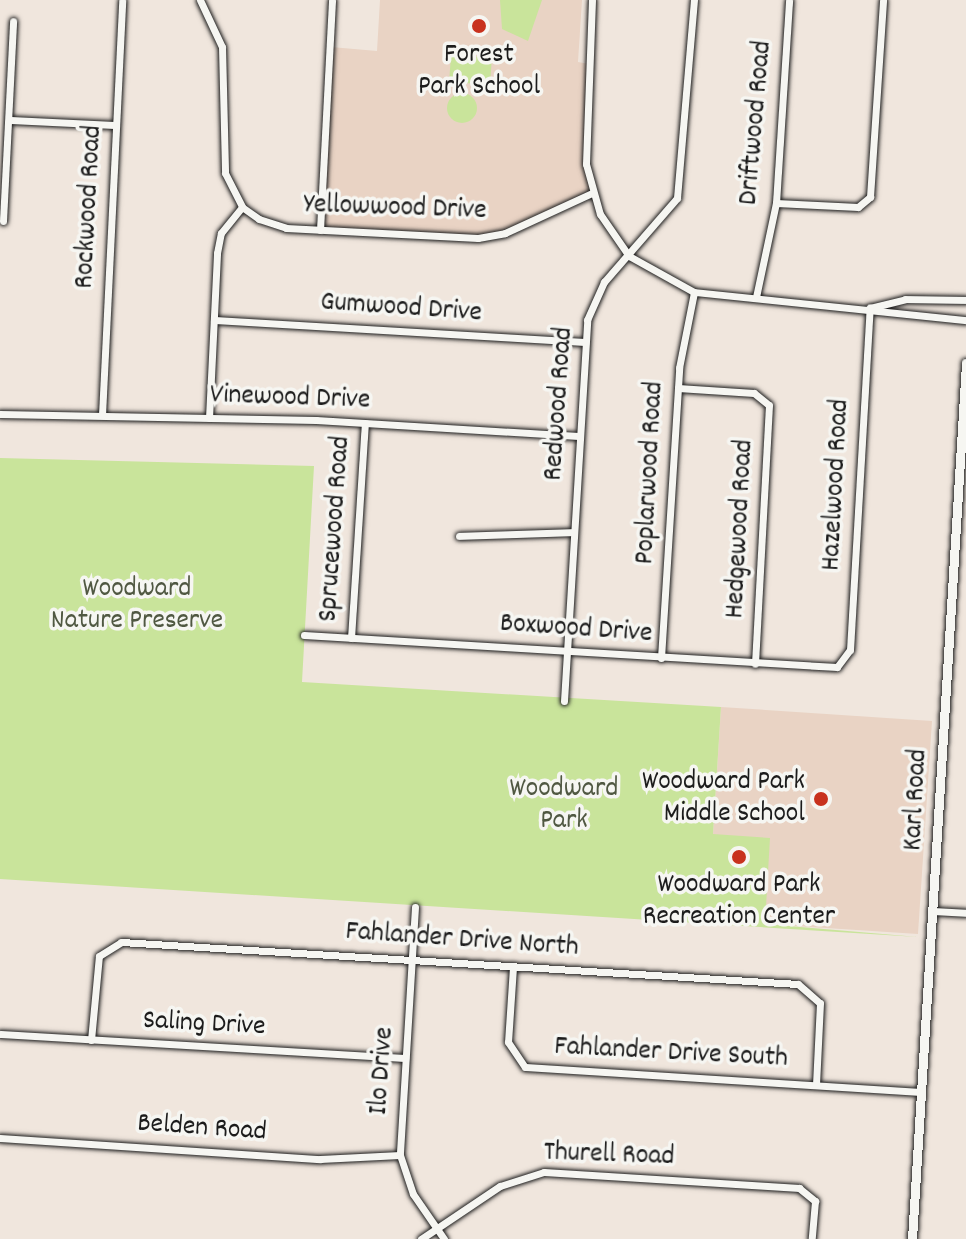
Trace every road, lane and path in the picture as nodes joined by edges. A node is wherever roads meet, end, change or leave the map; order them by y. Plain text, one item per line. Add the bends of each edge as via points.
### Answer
1 (122, 0) edge
2 (200, 0) edge
3 (332, 0) edge
4 (592, 0) edge
5 (694, 0) edge
6 (789, 0) edge
7 (883, 0) edge
8 (13, 21) dead end
9 (9, 120) junction
10 (116, 125) junction
11 (592, 193) junction
12 (776, 203) junction
13 (242, 207) junction
14 (3, 221) dead end
15 (320, 230) junction
16 (629, 256) junction
17 (694, 292) junction
18 (756, 297) junction
19 (966, 300) edge
20 (870, 308) junction
21 (214, 320) junction
22 (966, 320) edge
23 (585, 342) junction
24 (966, 363) edge
25 (678, 388) junction
26 (0, 414) edge
27 (102, 415) junction
28 (209, 418) junction
29 (365, 423) junction
30 (579, 436) junction
31 (573, 532) junction
32 (459, 536) dead end
33 (304, 635) dead end
34 (351, 638) junction
35 (566, 652) junction
36 (661, 658) junction
37 (755, 664) junction
38 (844, 664) joint
39 (564, 701) dead end
40 (415, 907) dead end
41 (932, 911) junction
42 (966, 913) edge
43 (412, 960) junction
44 (513, 967) junction
45 (0, 1034) edge
46 (91, 1040) junction
47 (405, 1058) junction
48 (816, 1085) junction
49 (921, 1092) junction
50 (0, 1138) edge
51 (400, 1155) junction
52 (436, 1229) junction
53 (421, 1239) edge
54 (444, 1239) edge
55 (812, 1239) edge
56 (912, 1239) edge

1 - 10 street, Rockwood Road
2 - 13 street via 222,47 222,151
3 - 15 street
4 - 11 street via 585,139
5 - 16 street, Redwood Road via 682,184 663,221
6 - 12 street, Driftwood Road
7 - 12 street via 866,202 849,208
8 - 9 street
9 - 10 street
9 - 14 street
10 - 27 street, Rockwood Road
11 - 15 street, Yellowwood Drive via 505,233 478,238
11 - 16 street
12 - 18 street, Driftwood Road
13 - 15 street, Yellowwood Drive via 270,224
13 - 21 street via 221,233
16 - 17 street
16 - 23 street, Redwood Road via 593,300
17 - 18 street
17 - 25 street, Poplarwood Road
18 - 20 street
19 - 20 street via 905,299
20 - 22 street
20 - 38 street, Hazelwood Road via 850,650
21 - 23 street, Gumwood Drive
21 - 28 street
23 - 30 street, Redwood Road
24 - 41 main road, Karl Road
25 - 36 street, Poplarwood Road
25 - 37 street, Hedgewood Road via 765,399 770,413
26 - 27 street, Vinewood Drive
27 - 28 street, Vinewood Drive
28 - 29 street, Vinewood Drive
29 - 30 street, Vinewood Drive
29 - 34 street, Sprucewood Road
30 - 31 street, Redwood Road
31 - 32 street
31 - 35 street, Redwood Road
33 - 34 street, Boxwood Drive
34 - 35 street, Boxwood Drive
35 - 36 street, Boxwood Drive
35 - 39 street, Redwood Road
36 - 37 street, Boxwood Drive
37 - 38 street, Boxwood Drive
40 - 43 street, Ilo Drive
41 - 42 street
41 - 49 main road, Karl Road
43 - 44 street, Fahlander Drive North
43 - 46 street, Fahlander Drive North via 112,943 96,964
43 - 47 street, Ilo Drive
44 - 48 street, Fahlander Drive South via 508,1042 525,1067
44 - 48 street, Fahlander Drive North via 804,985 820,1003
45 - 46 street, Saling Drive
46 - 47 street, Saling Drive
47 - 51 street, Ilo Drive
48 - 49 street, Fahlander Drive South
49 - 56 main road, Karl Road
50 - 51 street, Belden Road via 320,1159
51 - 52 street, Ilo Drive via 408,1184
52 - 53 street, Thurell Road
52 - 54 street, Ilo Drive
52 - 55 street, Thurell Road via 500,1186 544,1172 799,1188 811,1194

